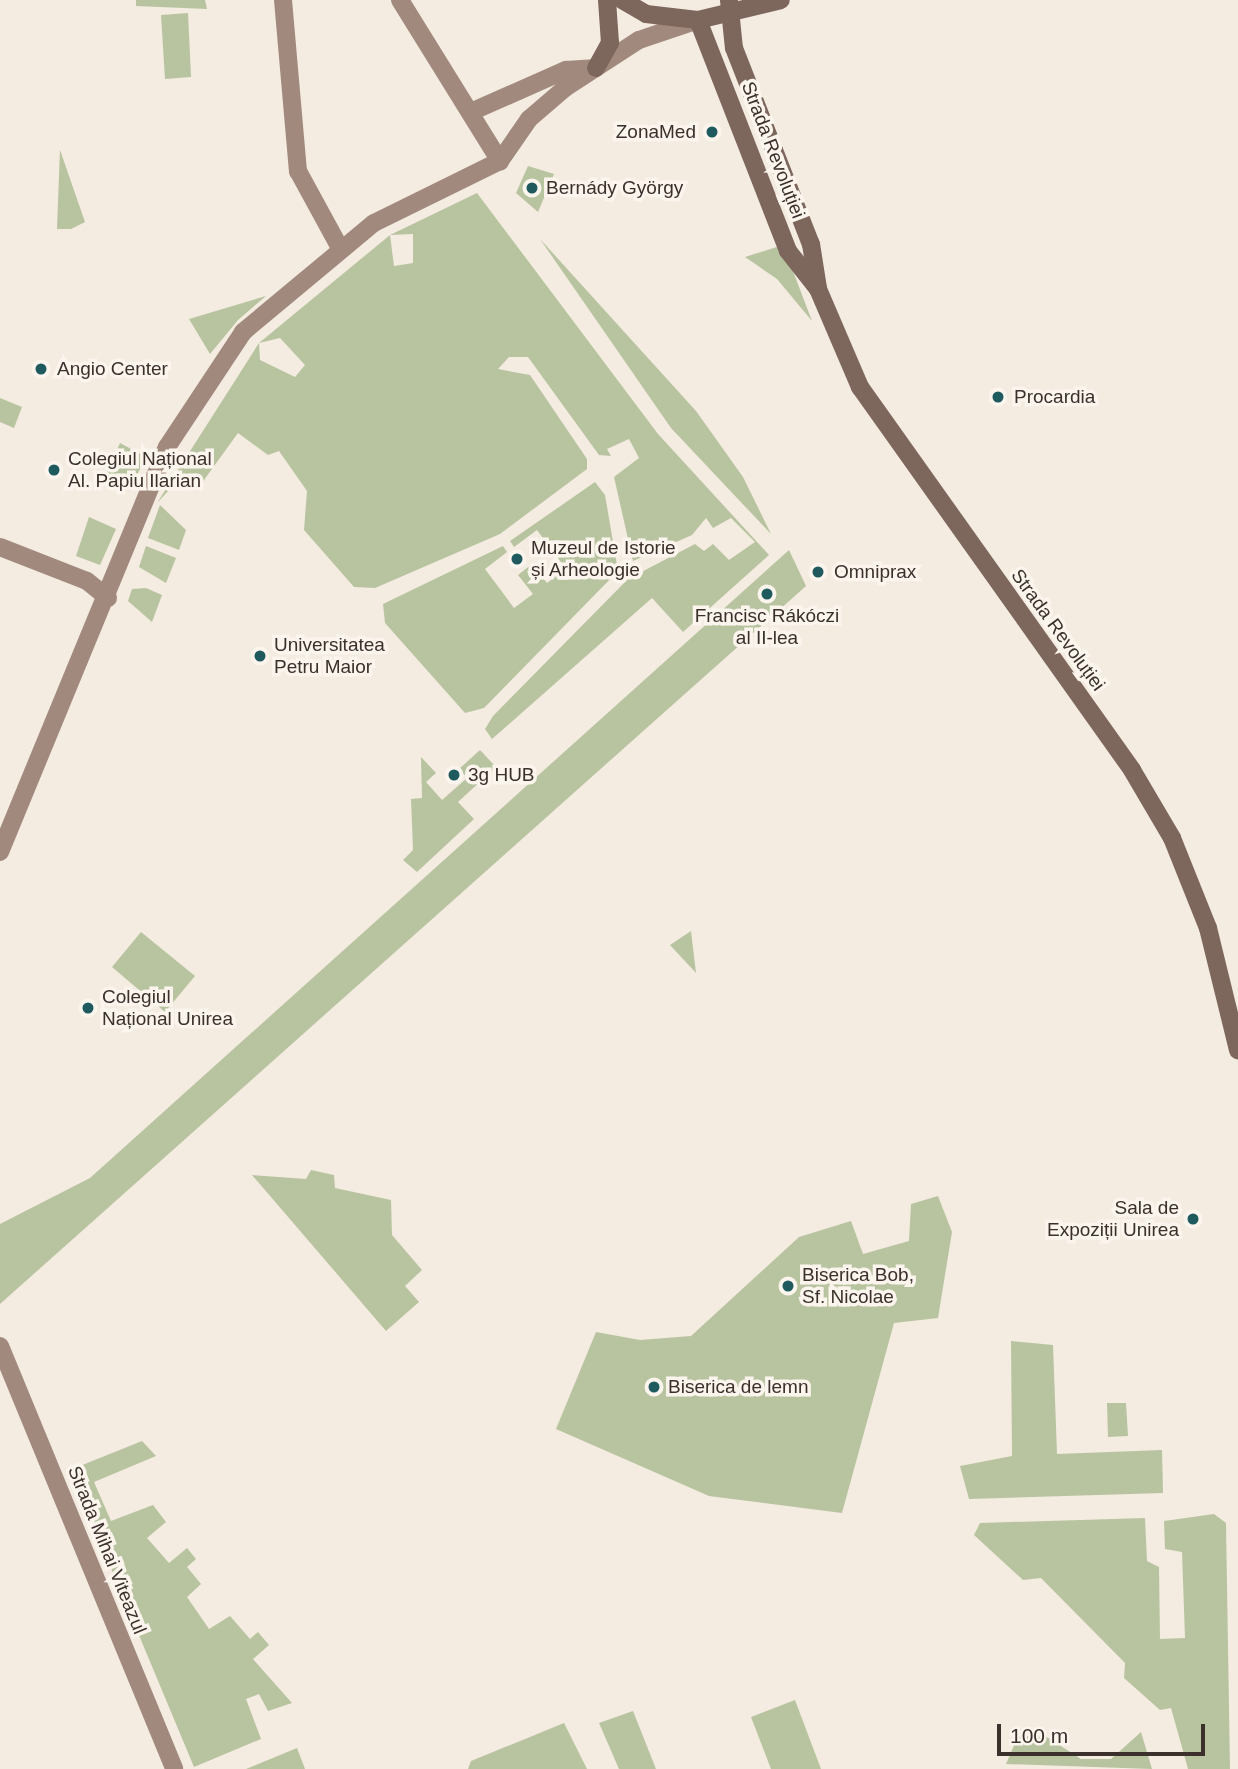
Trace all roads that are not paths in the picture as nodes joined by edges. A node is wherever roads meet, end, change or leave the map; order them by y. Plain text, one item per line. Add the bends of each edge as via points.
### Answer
1 (283, 0) edge
2 (400, 0) edge
3 (607, 0) edge
4 (622, 0) edge
5 (775, 0) edge
6 (728, 6) edge
7 (698, 20) junction
8 (596, 68) junction
9 (473, 111) junction
10 (492, 166) junction
11 (340, 248) junction
12 (818, 289) junction
13 (0, 547) edge
14 (108, 598) junction
15 (0, 852) edge
16 (1234, 1011) edge
17 (1238, 1050) edge
18 (0, 1346) edge
19 (174, 1769) edge

1 - 11 main road via 299,172
2 - 9 main road
3 - 8 main road via 610,43
4 - 7 main road via 646,14
5 - 6 main road
6 - 7 main road
6 - 12 main road, Strada Revoluției via 750,99 811,244
7 - 8 main road via 639,40
7 - 12 main road, Strada Revoluției via 788,251
8 - 9 main road via 566,70
8 - 10 main road via 529,119
9 - 10 main road
10 - 11 main road via 374,223
11 - 14 main road via 243,332 213,372 167,446
12 - 16 main road, Strada Revoluției via 860,387 886,428 1152,801 1208,928
13 - 14 main road via 87,582
14 - 15 main road
16 - 17 main road, Strada Revoluției
18 - 19 main road, Strada Mihai Viteazul

